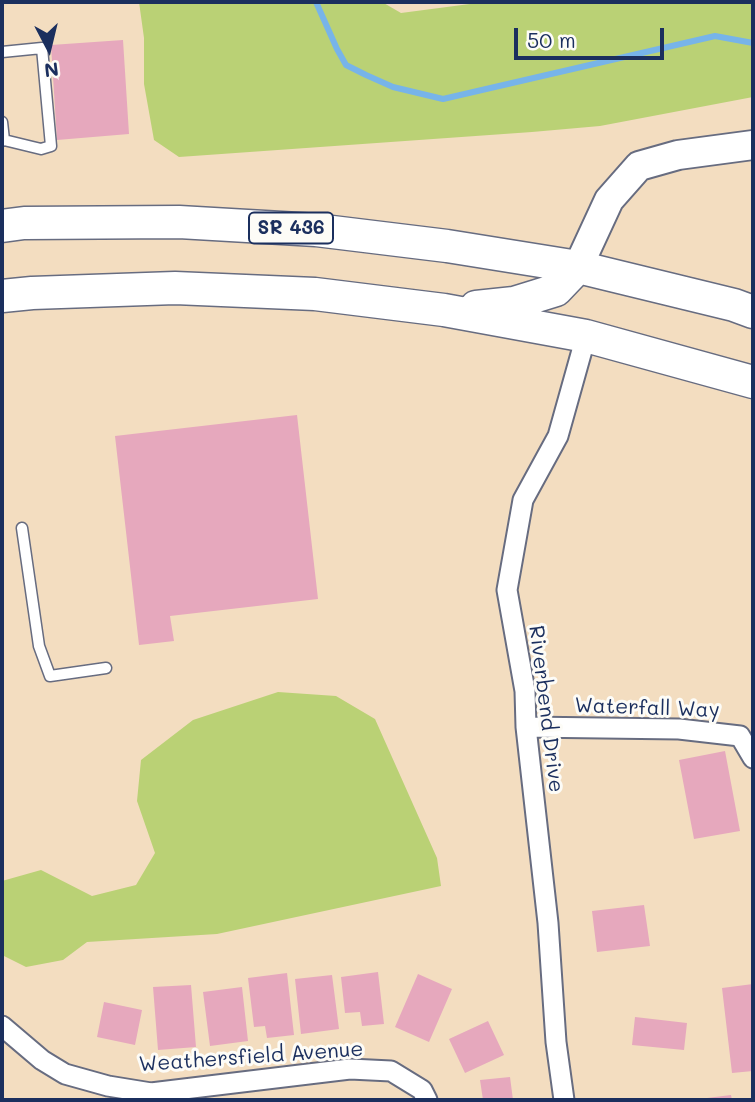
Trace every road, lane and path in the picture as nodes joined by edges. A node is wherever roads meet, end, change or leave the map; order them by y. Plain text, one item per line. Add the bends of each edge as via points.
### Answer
1 (2, 52) edge
2 (2, 122) edge
3 (3, 141) edge
4 (753, 145) edge
5 (2, 226) edge
6 (578, 267) junction
7 (2, 296) edge
8 (444, 310) junction
9 (753, 312) edge
10 (586, 336) junction
11 (753, 382) edge
12 (23, 528) dead end
13 (106, 668) dead end
14 (526, 727) junction
15 (753, 758) edge
16 (2, 1026) edge
17 (427, 1100) edge
18 (564, 1100) edge

1 - 3 lane via 42,48 51,146 41,149
2 - 3 lane
4 - 6 main road via 678,155 639,166 609,200
5 - 6 main road, SR 436 via 179,222 316,230
6 - 8 main road via 556,290 513,303
6 - 9 main road, SR 436
7 - 8 main road via 175,288 315,294
8 - 10 main road
10 - 11 main road
10 - 14 street, Riverbend Drive via 558,436 523,500 507,590 525,691
12 - 13 lane via 38,646 50,676
14 - 15 street, Waterfall Way via 679,729 740,736
14 - 18 street, Riverbend Drive
16 - 17 street, Weathersfield Avenue via 65,1074 108,1086 151,1093 351,1069 391,1071 422,1090

